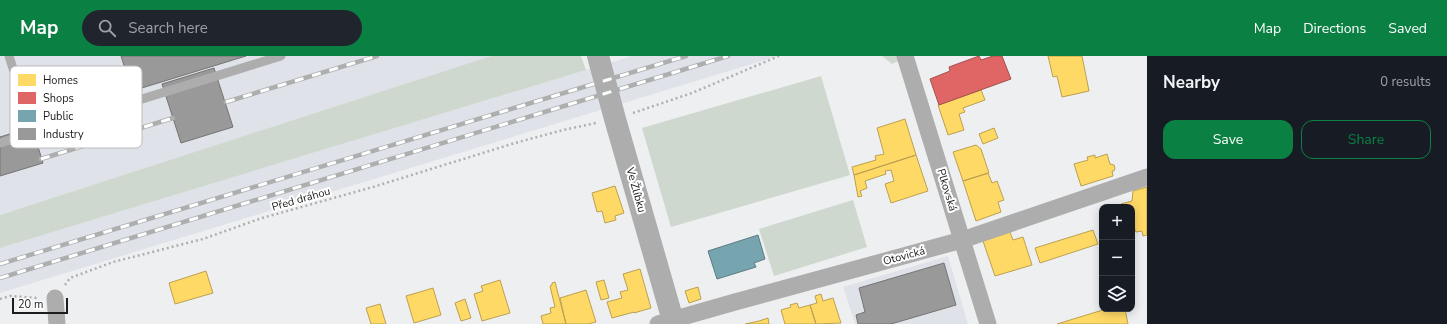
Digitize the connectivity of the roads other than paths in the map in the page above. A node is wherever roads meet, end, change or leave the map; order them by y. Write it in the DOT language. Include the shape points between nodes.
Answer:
graph roads {
  1 [pos="9,56"];
  2 [pos="281,56"];
  3 [pos="598,56"];
  4 [pos="905,56"];
  5 [pos="12,66"];
  6 [pos="142,99"];
  7 [pos="10,140"];
  8 [pos="0,143"];
  9 [pos="1147,177"];
  10 [pos="962,240"];
  11 [pos="55,298"];
  12 [pos="668,323"];
  13 [pos="57,324"];
  14 [pos="988,324"];
  1 -- 5 [label="lane"];
  2 -- 6 [label="lane"];
  3 -- 12 [label="street, Ve Žlíbku"];
  4 -- 10 [label="street, Plkovská"];
  7 -- 8 [label="lane"];
  9 -- 10 [label="street, Otovická"];
  10 -- 12 [label="street, Otovická" via="735,302"];
  10 -- 14 [label="street, Plkovská"];
  11 -- 13 [label="street"];
}
